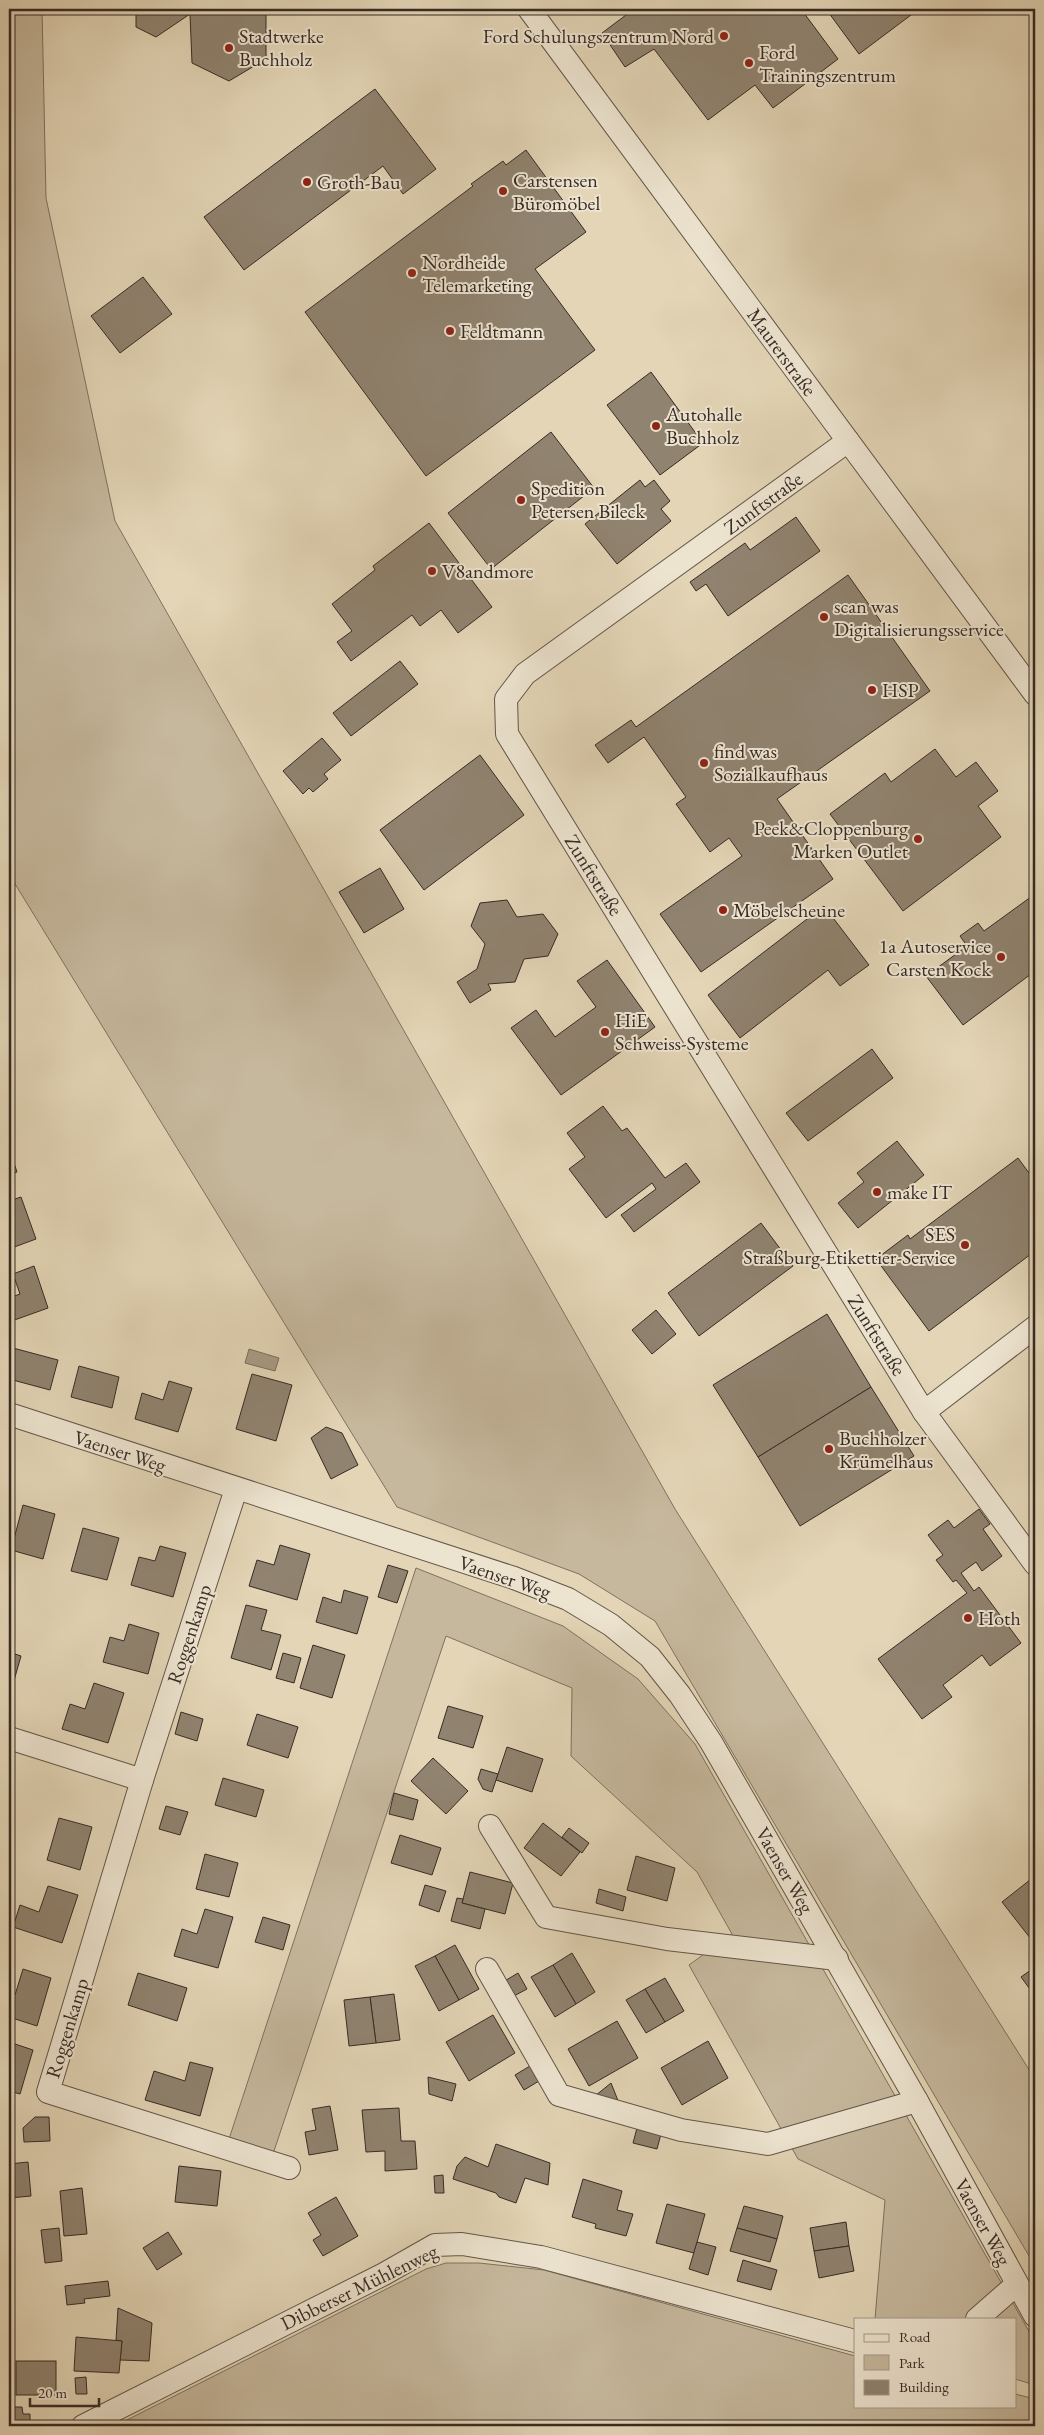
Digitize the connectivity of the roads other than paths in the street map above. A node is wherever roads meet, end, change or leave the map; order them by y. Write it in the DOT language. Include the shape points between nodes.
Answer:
graph roads {
  1 [pos="529,9"];
  2 [pos="848,441"];
  3 [pos="1035,694"];
  4 [pos="1035,1327"];
  5 [pos="924,1412"];
  6 [pos="9,1414"];
  7 [pos="236,1489"];
  8 [pos="1035,1564"];
  9 [pos="9,1738"];
  10 [pos="142,1780"];
  11 [pos="490,1826"];
  12 [pos="836,1959"];
  13 [pos="487,1970"];
  14 [pos="917,2101"];
  15 [pos="289,2168"];
  16 [pos="1017,2284"];
  17 [pos="1035,2316"];
  18 [pos="978,2318"];
  19 [pos="854,2341"];
  20 [pos="82,2426"];
  1 -- 2 [label="street, Maurerstraße"];
  2 -- 3 [label="street, Maurerstraße"];
  2 -- 5 [label="street, Zunftstraße" via="525,674 506,699 507,734"];
  4 -- 5 [label="street"];
  5 -- 8 [label="street, Zunftstraße"];
  6 -- 7 [label="street, Vaenser Weg"];
  7 -- 10 [label="street, Roggenkamp"];
  7 -- 12 [label="street, Vaenser Weg" via="514,1578 568,1599 611,1625 650,1657 680,1695 711,1742"];
  9 -- 10 [label="street"];
  10 -- 15 [label="street, Roggenkamp" via="48,2092"];
  11 -- 12 [label="street" via="546,1917 667,1939"];
  12 -- 14 [label="street, Vaenser Weg"];
  13 -- 14 [label="street" via="558,2095 682,2130 768,2144"];
  14 -- 16 [label="street, Vaenser Weg"];
  16 -- 17 [label="street, Vaenser Weg"];
  16 -- 18 [label="street"];
  19 -- 20 [label="street, Dibberser Mühlenweg" via="541,2257 462,2244 435,2245 384,2274"];
}
